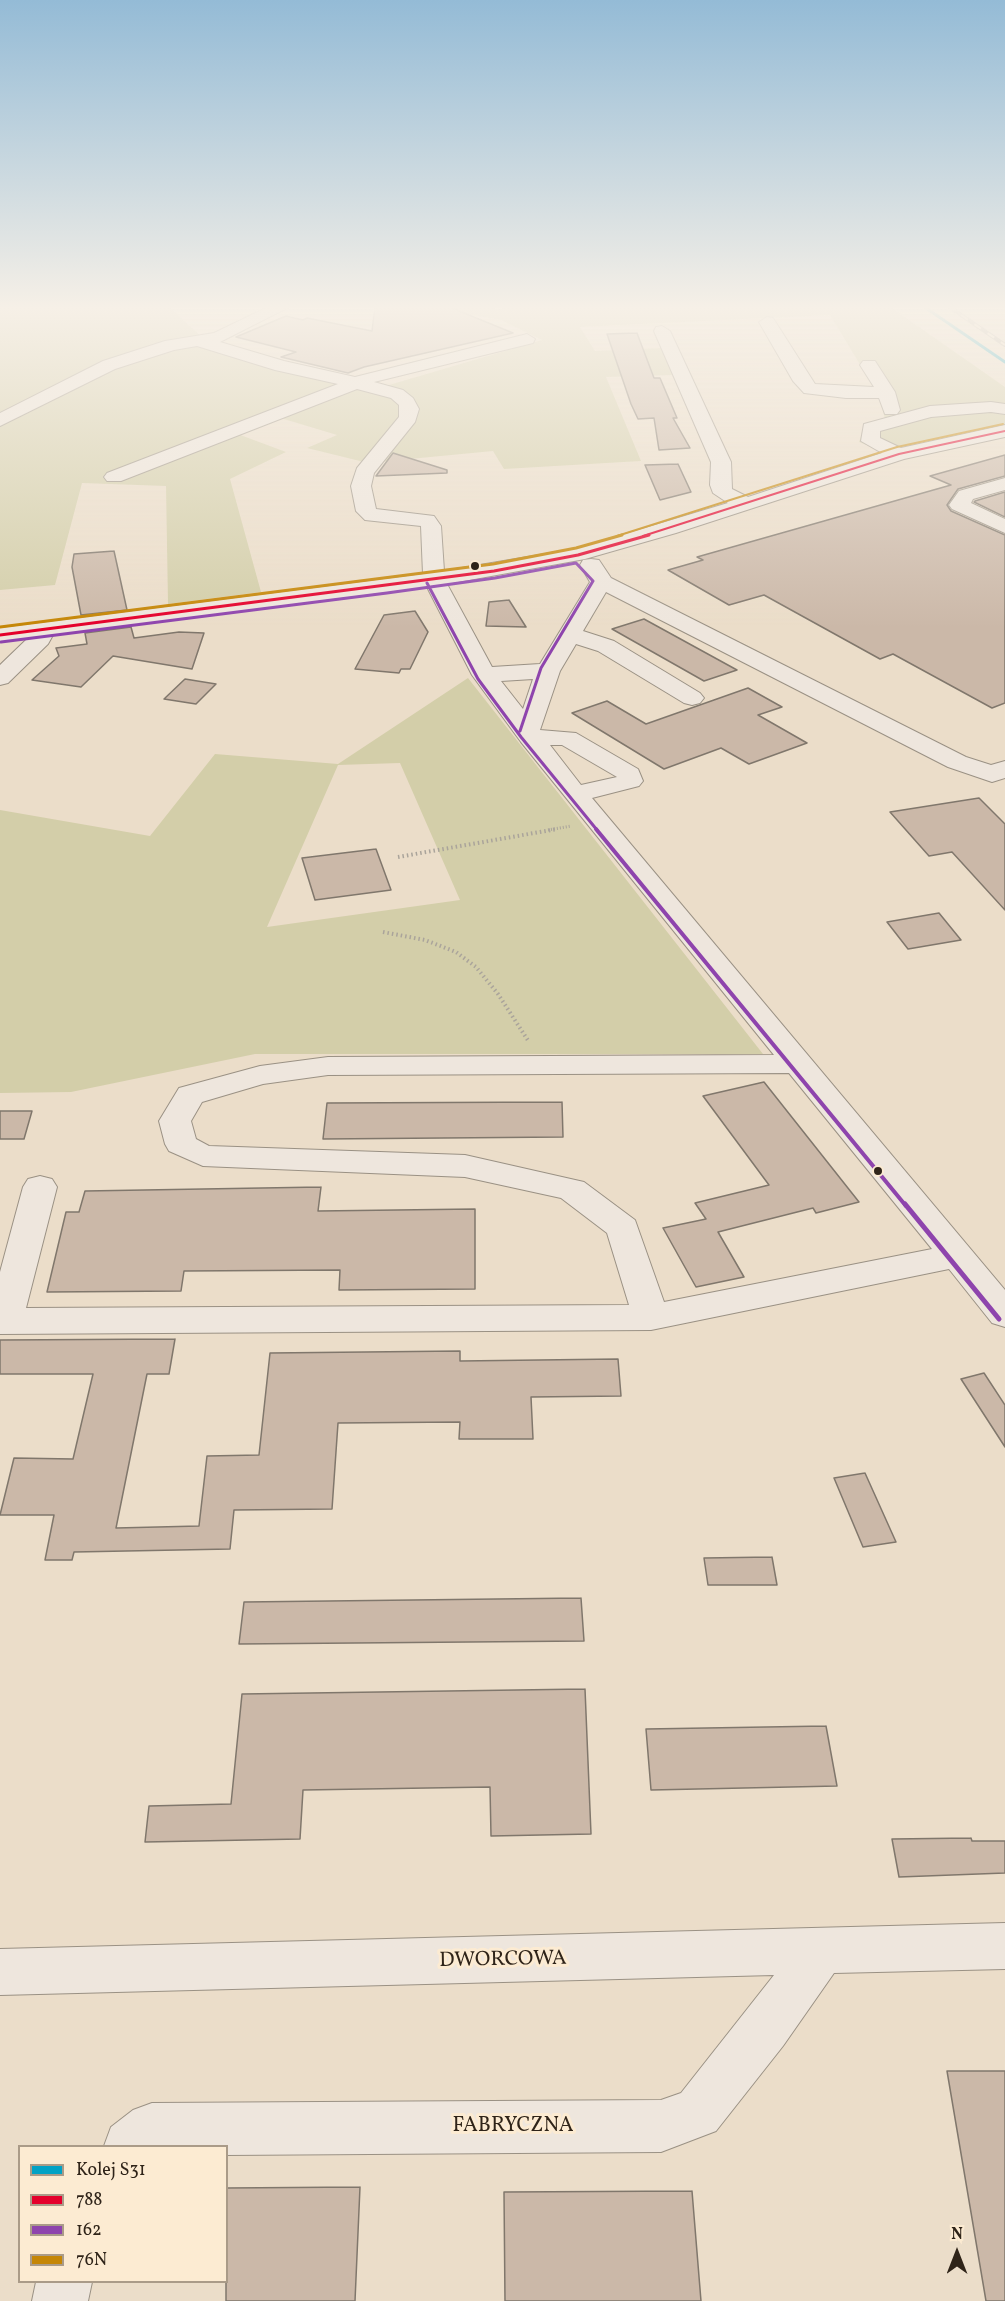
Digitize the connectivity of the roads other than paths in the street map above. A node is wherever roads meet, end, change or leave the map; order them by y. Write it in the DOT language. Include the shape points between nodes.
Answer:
graph roads {
  1 [pos="278,413"];
  2 [pos="408,413"];
  3 [pos="699,413"];
  4 [pos="891,413"];
  5 [pos="924,413"];
  6 [pos="893,420"];
  7 [pos="1005,431"];
  8 [pos="899,454"];
  9 [pos="114,477"];
  10 [pos="1005,484"];
  11 [pos="747,504"];
  12 [pos="1005,527"];
  13 [pos="578,555"];
  14 [pos="434,580"];
  15 [pos="601,582"];
  16 [pos="44,629"];
  17 [pos="568,634"];
  18 [pos="0,635"];
  19 [pos="548,671"];
  20 [pos="484,675"];
  21 [pos="0,678"];
  22 [pos="692,698"];
  23 [pos="529,735"];
  24 [pos="1001,776"];
  25 [pos="575,794"];
  26 [pos="798,1064"];
  27 [pos="40,1187"];
  28 [pos="956,1256"];
  29 [pos="1005,1314"];
  30 [pos="651,1317"];
  31 [pos="3,1321"];
  32 [pos="1005,1946"];
  33 [pos="820,1952"];
  34 [pos="0,1972"];
  35 [pos="131,2145"];
  36 [pos="64,2283"];
  37 [pos="60,2301"];
  1 -- 9 [label="street"];
  2 -- 14 [label="street" via="364,472 361,486 366,511 372,516 427,520 431,526"];
  3 -- 11 [label="street" via="721,462 723,493"];
  4 -- 6 [label="street"];
  5 -- 6 [label="street"];
  6 -- 8 [label="street" via="871,428 870,441"];
  7 -- 8 [label="street"];
  8 -- 11 [label="street"];
  10 -- 12 [label="street" via="966,495 958,505"];
  11 -- 13 [label="street"];
  13 -- 14 [label="street"];
  13 -- 15 [label="street" via="598,572"];
  14 -- 16 [label="street"];
  14 -- 20 [label="street"];
  15 -- 17 [label="street"];
  15 -- 24 [label="street" via="957,762"];
  16 -- 18 [label="street"];
  16 -- 21 [label="street" via="40,639"];
  17 -- 19 [label="street"];
  17 -- 22 [label="street" via="606,646"];
  19 -- 20 [label="street"];
  19 -- 23 [label="street"];
  20 -- 23 [label="street"];
  23 -- 25 [label="street"];
  23 -- 25 [label="street" via="567,738 629,774 630,781 621,785"];
  25 -- 26 [label="street"];
  26 -- 28 [label="street"];
  26 -- 30 [label="street" via="328,1066 260,1075 190,1095 175,1121 181,1144 203,1156 465,1166 572,1190 623,1228"];
  27 -- 31 [label="street"];
  28 -- 29 [label="street"];
  28 -- 30 [label="street"];
  30 -- 31 [label="street"];
  32 -- 33 [label="street, DWORCOWA"];
  33 -- 34 [label="street, DWORCOWA"];
  33 -- 35 [label="street, FABRYCZNA" via="698,2113 661,2126 152,2129"];
  36 -- 37 [label="street"];
}
